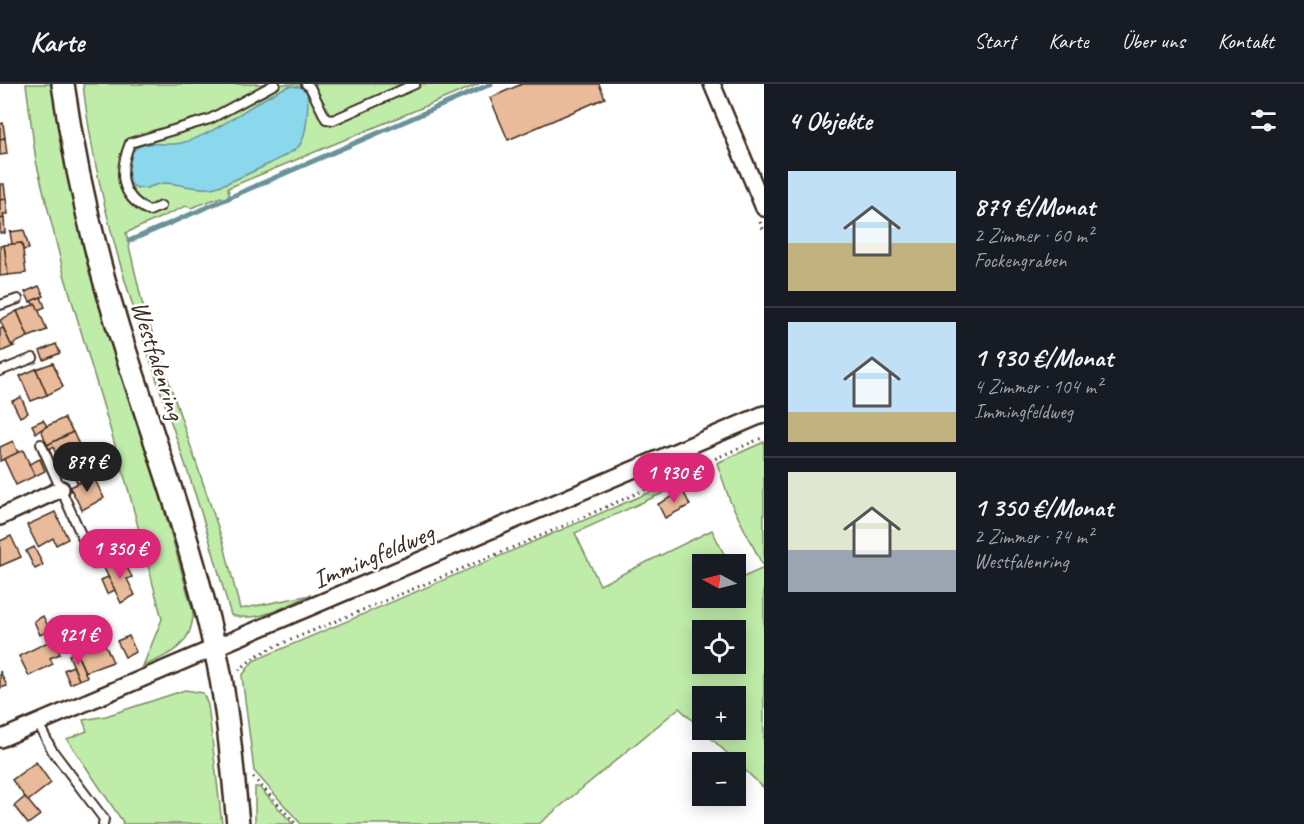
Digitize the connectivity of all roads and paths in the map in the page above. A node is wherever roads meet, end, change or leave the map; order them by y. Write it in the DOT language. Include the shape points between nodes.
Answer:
graph roads {
  1 [pos="63,84"];
  2 [pos="275,84"];
  3 [pos="306,84"];
  4 [pos="415,84"];
  5 [pos="712,84"];
  6 [pos="162,206"];
  7 [pos="764,208"];
  8 [pos="18,299"];
  9 [pos="0,305"];
  10 [pos="33,358"];
  11 [pos="0,371"];
  12 [pos="764,414"];
  13 [pos="764,437"];
  14 [pos="41,444"];
  15 [pos="60,489"];
  16 [pos="0,517"];
  17 [pos="94,564"];
  18 [pos="215,650"];
  19 [pos="222,687"];
  20 [pos="38,723"];
  21 [pos="0,740"];
  22 [pos="250,774"];
  23 [pos="103,824"];
  24 [pos="237,824"];
  25 [pos="296,824"];
  1 -- 18 [label="street, Westfalenring" via="84,201 105,282 170,486"];
  2 -- 6 [label="lane" via="210,119 130,143 121,168 123,182 138,205 148,211"];
  3 -- 4 [label="lane" via="326,119 333,120"];
  5 -- 7 [label="street"];
  8 -- 9 [label="lane"];
  10 -- 11 [label="lane"];
  12 -- 18 [label="street, Immingfeldweg"];
  13 -- 19 [label="path" via="546,534 276,646 239,669 238,683"];
  14 -- 15 [label="lane"];
  15 -- 16 [label="street"];
  15 -- 17 [label="lane"];
  18 -- 19 [label="street, Westfalenring"];
  18 -- 20 [label="street, Immingfeldweg"];
  19 -- 24 [label="street, Westfalenring"];
  20 -- 21 [label="street, Immingfeldweg"];
  20 -- 23 [label="lane" via="52,750 104,819"];
  22 -- 25 [label="path"];
}
